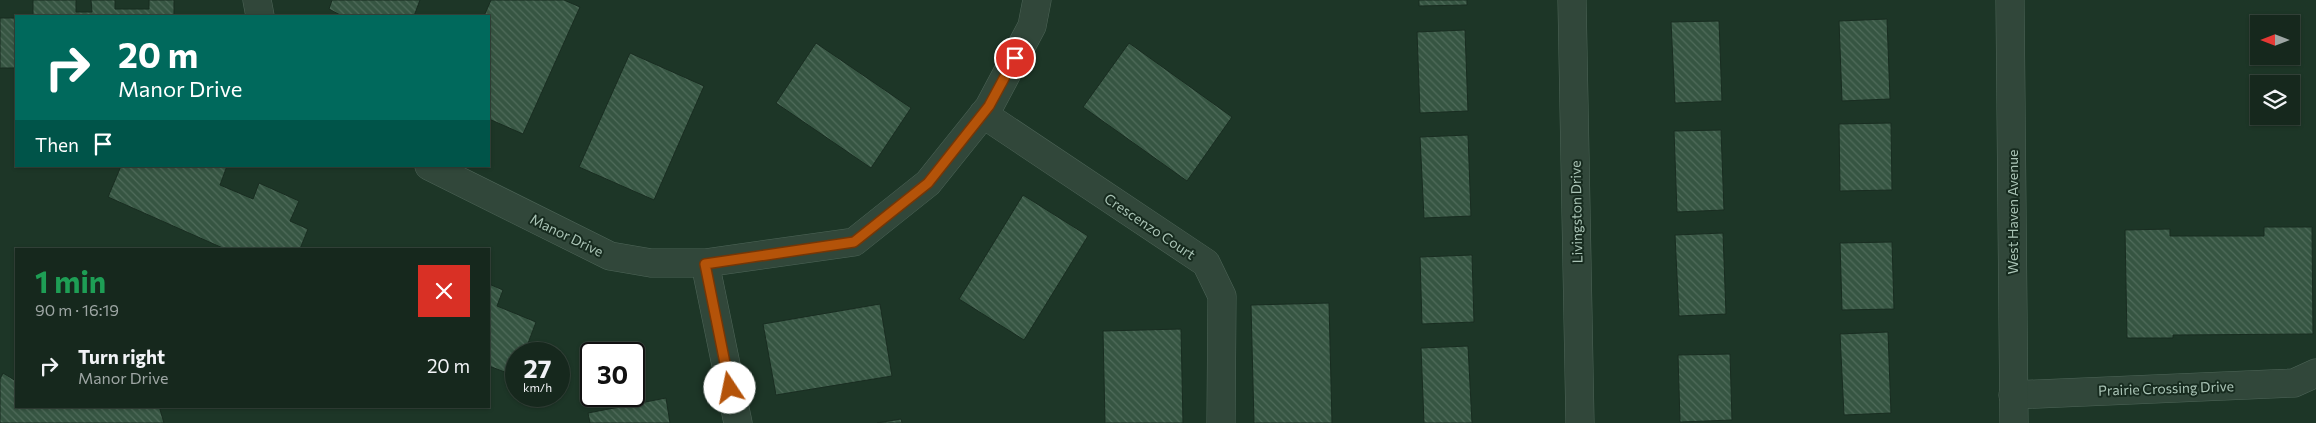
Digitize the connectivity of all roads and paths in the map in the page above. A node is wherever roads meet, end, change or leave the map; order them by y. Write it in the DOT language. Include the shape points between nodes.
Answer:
graph roads {
  1 [pos="257,0"];
  2 [pos="1037,0"];
  3 [pos="1572,0"];
  4 [pos="2010,0"];
  5 [pos="260,15"];
  6 [pos="983,114"];
  7 [pos="431,167"];
  8 [pos="705,264"];
  9 [pos="2316,373"];
  10 [pos="2013,395"];
  11 [pos="738,423"];
  12 [pos="1221,423"];
  13 [pos="1580,423"];
  14 [pos="2014,423"];
  1 -- 5 [label="street"];
  2 -- 6 [label="street, Manor Drive" via="1032,26"];
  3 -- 13 [label="street, Livingston Drive"];
  4 -- 10 [label="street, West Haven Avenue"];
  6 -- 8 [label="street, Manor Drive" via="928,183 854,242"];
  6 -- 12 [label="street, Crescenzo Court" via="1206,264 1222,296"];
  7 -- 8 [label="street, Manor Drive" via="610,256 651,264"];
  8 -- 11 [label="street"];
  9 -- 10 [label="street, Prairie Crossing Drive" via="2294,383"];
  10 -- 14 [label="street, West Haven Avenue"];
}
